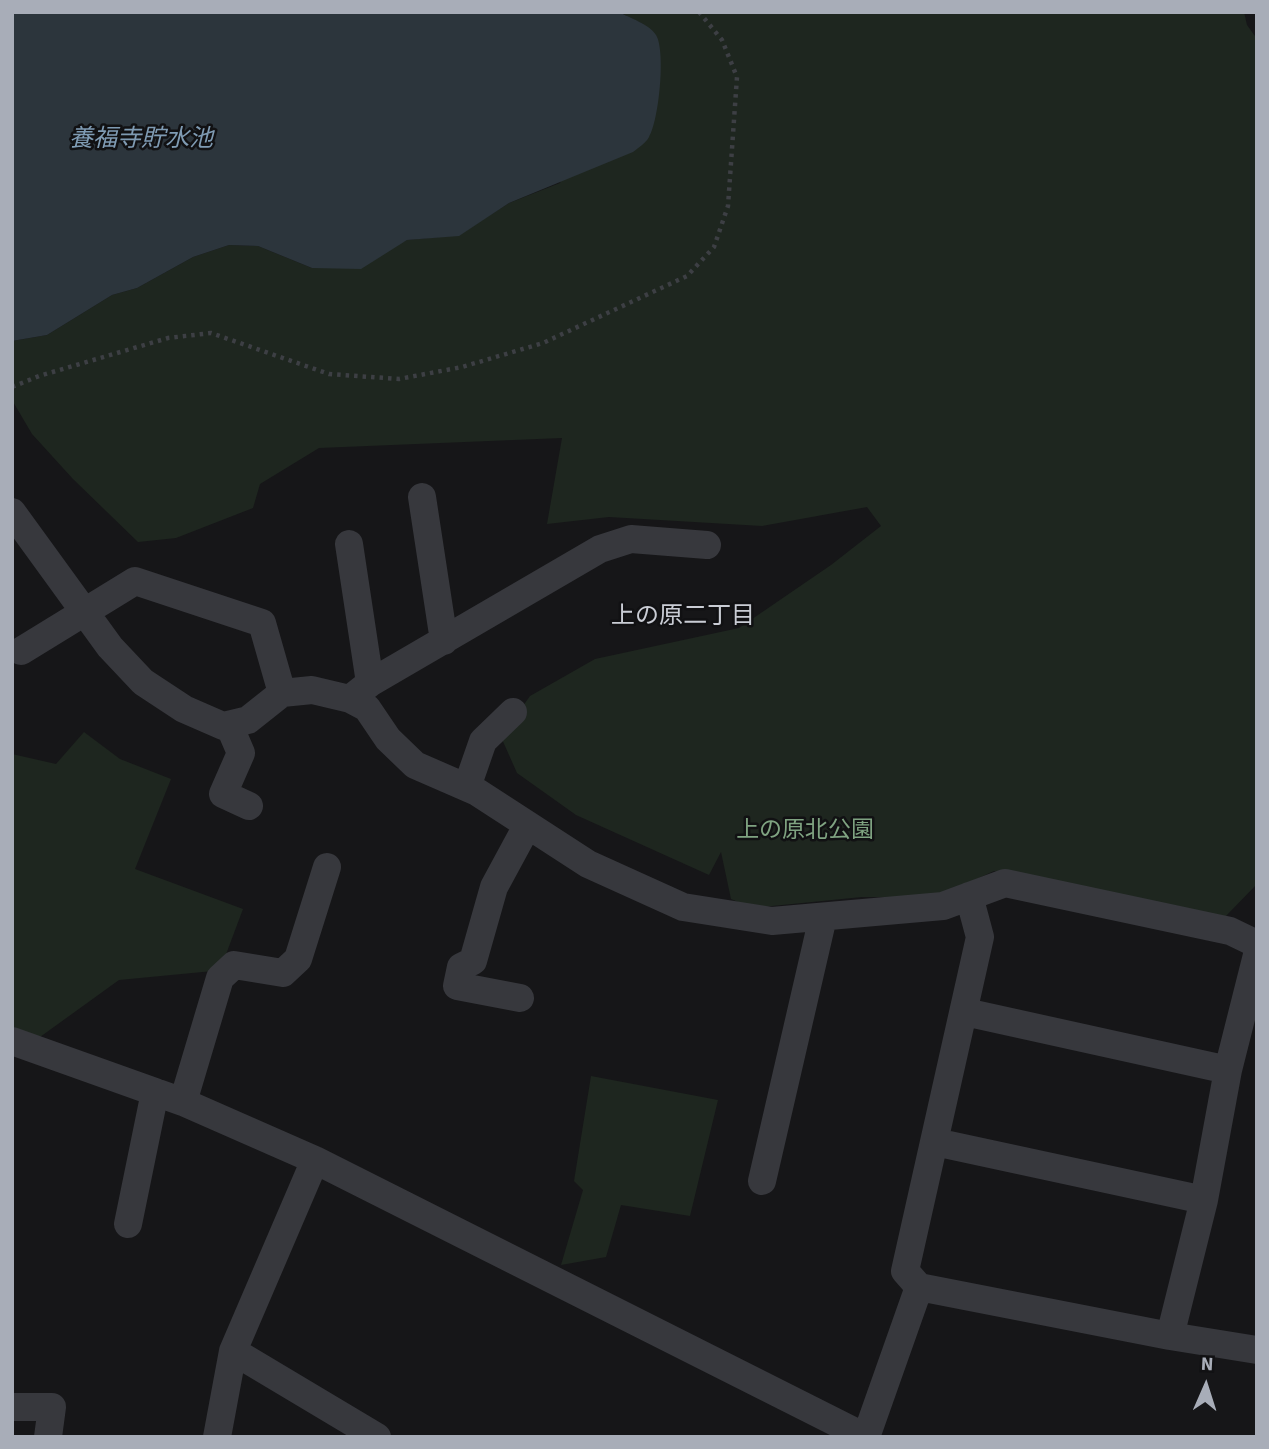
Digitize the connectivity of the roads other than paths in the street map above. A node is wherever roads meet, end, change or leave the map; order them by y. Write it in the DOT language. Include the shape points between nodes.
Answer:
graph roads {
  1 [pos="422,497"];
  2 [pos="12,512"];
  3 [pos="349,544"];
  4 [pos="707,545"];
  5 [pos="87,612"];
  6 [pos="444,641"];
  7 [pos="22,650"];
  8 [pos="360,691"];
  9 [pos="282,692"];
  10 [pos="513,712"];
  11 [pos="229,725"];
  12 [pos="467,788"];
  13 [pos="249,806"];
  14 [pos="527,826"];
  15 [pos="327,867"];
  16 [pos="969,896"];
  17 [pos="823,916"];
  18 [pos="1257,944"];
  19 [pos="1257,955"];
  20 [pos="520,998"];
  21 [pos="965,1012"];
  22 [pos="12,1041"];
  23 [pos="1228,1070"];
  24 [pos="155,1092"];
  25 [pos="183,1102"];
  26 [pos="935,1142"];
  27 [pos="315,1160"];
  28 [pos="762,1181"];
  29 [pos="1204,1200"];
  30 [pos="128,1224"];
  31 [pos="919,1287"];
  32 [pos="1170,1336"];
  33 [pos="1257,1350"];
  34 [pos="233,1352"];
  35 [pos="12,1408"];
  36 [pos="48,1437"];
  37 [pos="217,1437"];
  38 [pos="377,1437"];
  39 [pos="866,1437"];
  1 -- 6 [label="street"];
  2 -- 5 [label="street"];
  3 -- 8 [label="street"];
  4 -- 6 [label="street" via="631,539 600,549"];
  5 -- 7 [label="street"];
  5 -- 9 [label="street" via="135,581 262,623"];
  5 -- 11 [label="street" via="110,647 143,682 184,709"];
  6 -- 8 [label="street"];
  8 -- 9 [label="street"];
  8 -- 12 [label="street" via="388,739 415,765"];
  9 -- 11 [label="street" via="248,720"];
  10 -- 12 [label="street" via="484,741"];
  11 -- 13 [label="street" via="241,753 223,794"];
  12 -- 14 [label="street"];
  14 -- 17 [label="street" via="588,864 683,907 772,921"];
  14 -- 20 [label="street" via="494,887 473,961 461,967 457,986"];
  15 -- 25 [label="street" via="298,959 283,973 234,965 220,978"];
  16 -- 17 [label="street" via="943,906"];
  16 -- 18 [label="street" via="1005,883 1230,931"];
  16 -- 21 [label="street" via="980,937"];
  17 -- 28 [label="street"];
  19 -- 23 [label="street"];
  21 -- 23 [label="street"];
  21 -- 26 [label="street"];
  22 -- 24 [label="street"];
  23 -- 29 [label="street"];
  24 -- 25 [label="street"];
  24 -- 30 [label="street"];
  25 -- 27 [label="street"];
  26 -- 29 [label="street"];
  26 -- 31 [label="street" via="905,1270"];
  27 -- 34 [label="street"];
  27 -- 39 [label="street"];
  29 -- 32 [label="street"];
  31 -- 32 [label="street"];
  31 -- 39 [label="street"];
  32 -- 33 [label="street"];
  34 -- 37 [label="street"];
  34 -- 38 [label="street"];
  35 -- 36 [label="street" via="52,1407"];
}
